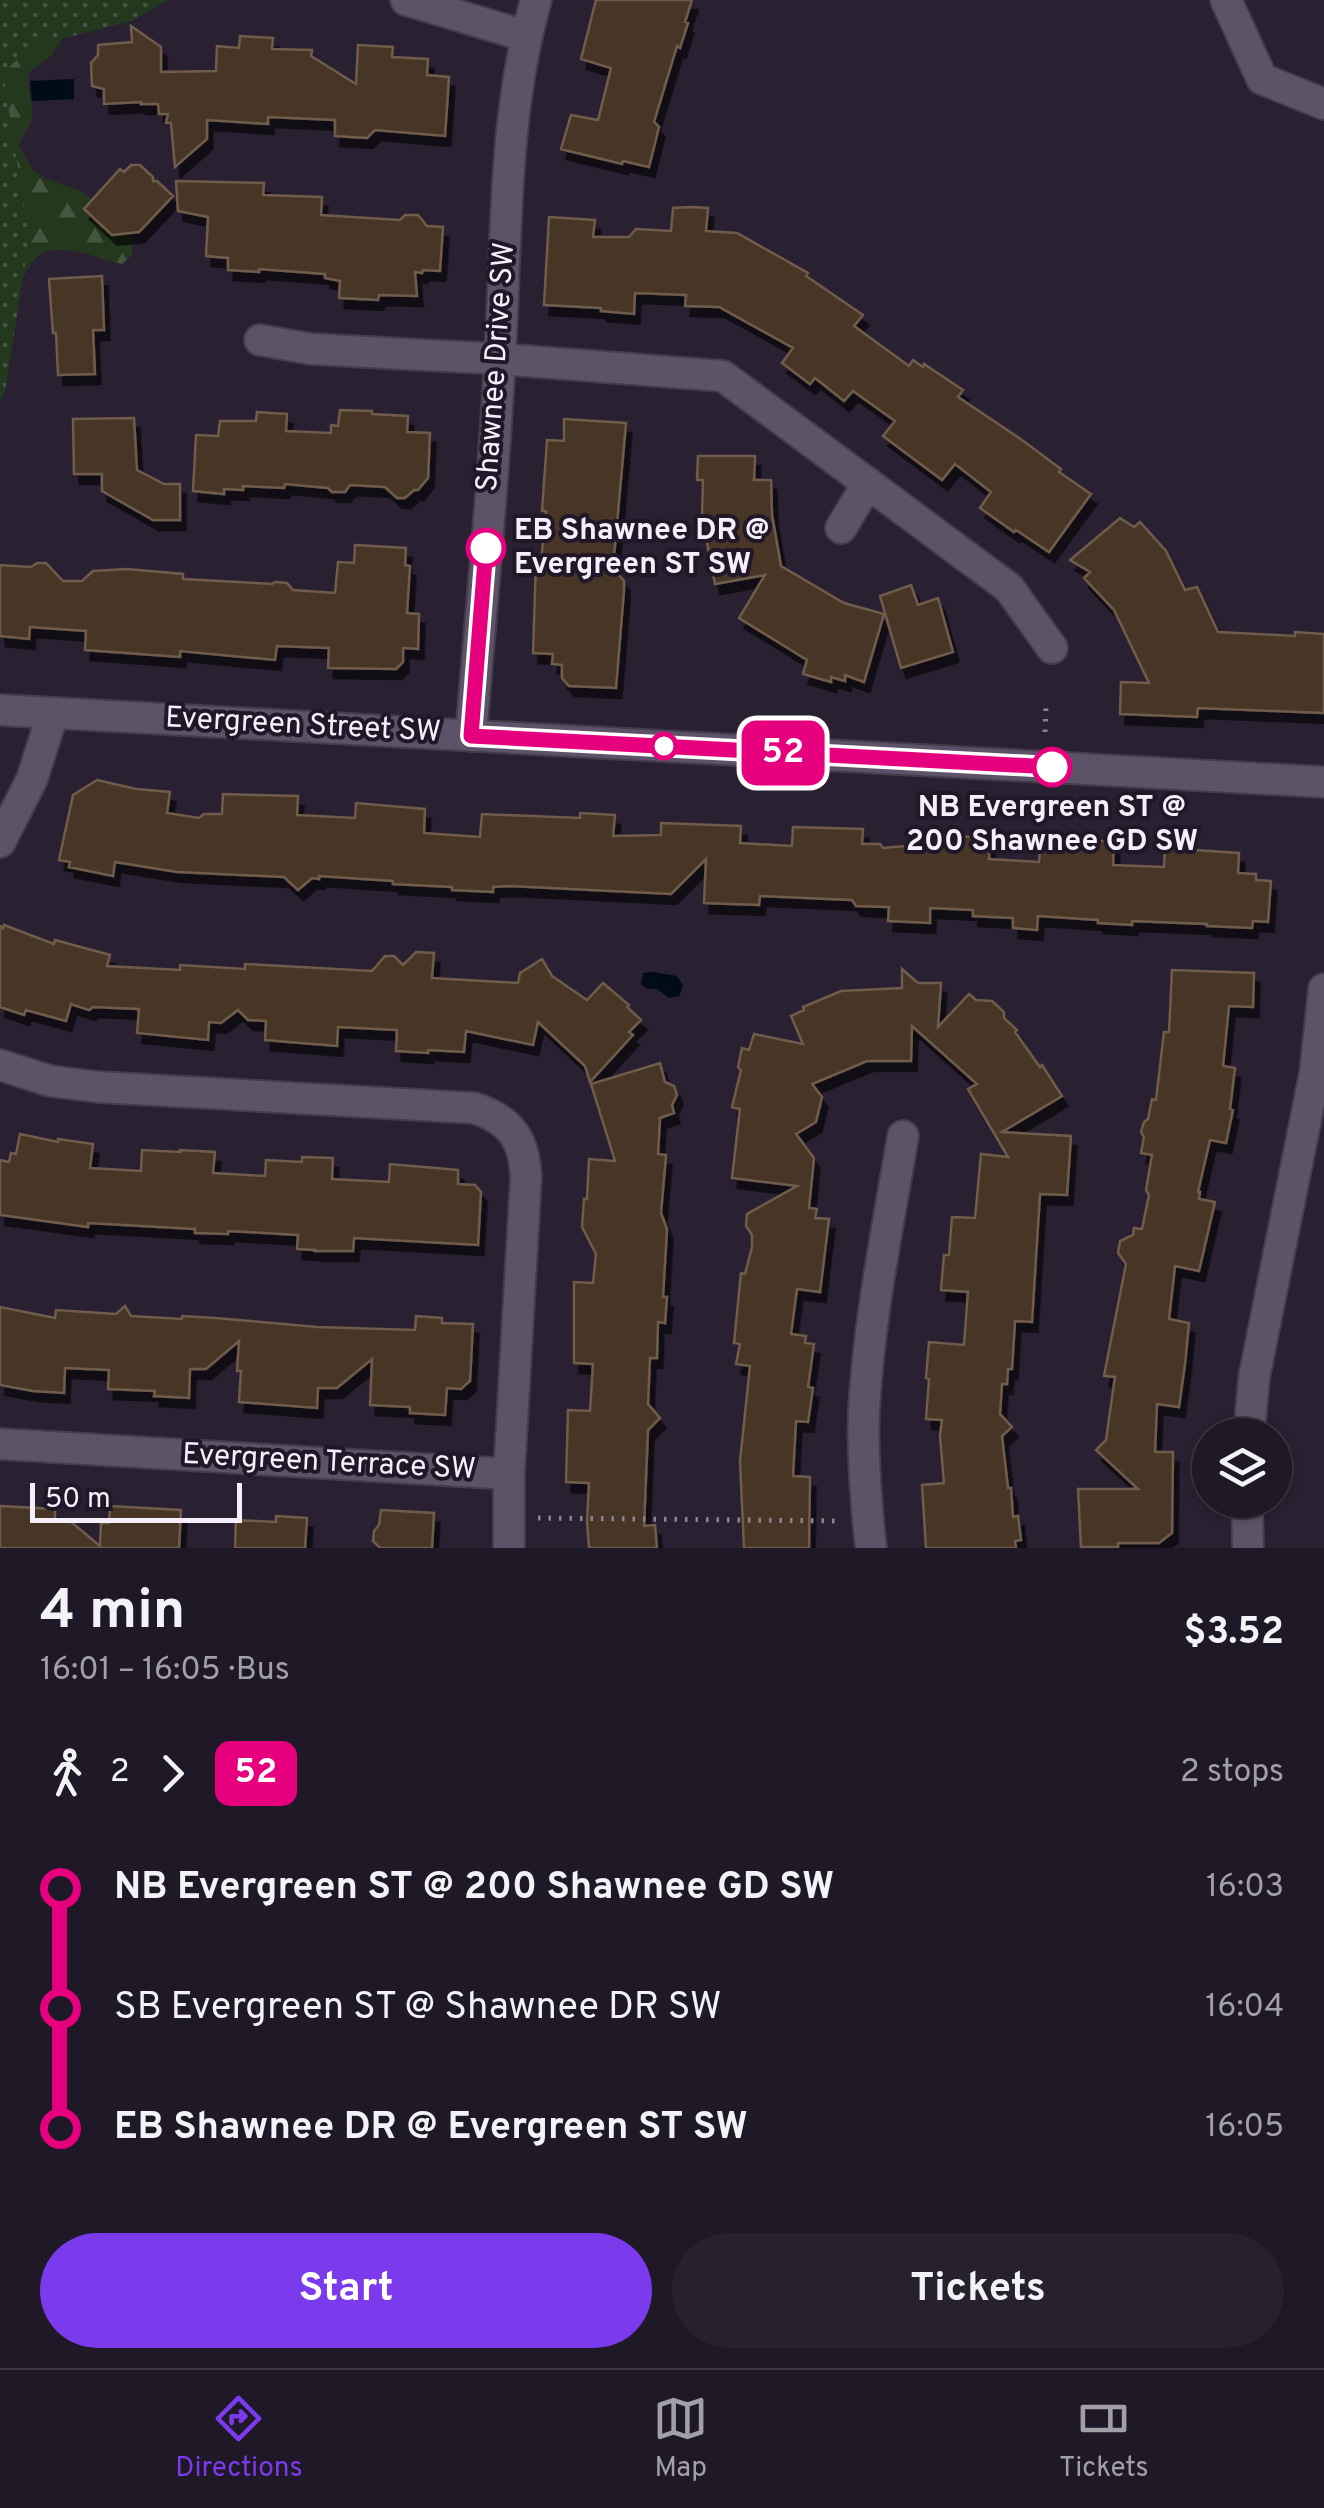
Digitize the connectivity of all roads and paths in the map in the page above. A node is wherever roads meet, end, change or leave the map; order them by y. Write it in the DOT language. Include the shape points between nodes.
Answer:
graph roads {
  1 [pos="406,0"];
  2 [pos="536,0"];
  3 [pos="1226,0"];
  4 [pos="526,36"];
  5 [pos="1324,104"];
  6 [pos="260,340"];
  7 [pos="500,359"];
  8 [pos="868,483"];
  9 [pos="841,528"];
  10 [pos="1052,648"];
  11 [pos="1046,706"];
  12 [pos="0,710"];
  13 [pos="53,712"];
  14 [pos="1045,732"];
  15 [pos="471,736"];
  16 [pos="1324,782"];
  17 [pos="0,842"];
  18 [pos="1324,989"];
  19 [pos="0,1065"];
  20 [pos="903,1136"];
  21 [pos="1313,1149"];
  22 [pos="1250,1418"];
  23 [pos="0,1444"];
  24 [pos="509,1474"];
  25 [pos="510,1517"];
  26 [pos="1247,1518"];
  27 [pos="869,1534"];
  28 [pos="510,1548"];
  29 [pos="1248,1548"];
  1 -- 4 [label="street"];
  2 -- 4 [label="street, Shawnee Drive SW"];
  3 -- 5 [label="street" via="1262,79"];
  4 -- 7 [label="street, Shawnee Drive SW" via="510,129"];
  6 -- 7 [label="street"];
  7 -- 8 [label="street" via="723,376"];
  7 -- 15 [label="street, Shawnee Drive SW"];
  8 -- 9 [label="street"];
  8 -- 10 [label="street" via="1009,588"];
  11 -- 14 [label="path"];
  12 -- 13 [label="street, Evergreen Street SW"];
  13 -- 15 [label="street, Evergreen Street SW"];
  13 -- 17 [label="street" via="32,779"];
  15 -- 16 [label="street, Evergreen Street SW"];
  18 -- 21 [label="street"];
  19 -- 24 [label="street, Evergreen Terrace SW" via="98,1087 474,1108 508,1125 526,1162"];
  20 -- 27 [label="street" via="864,1410"];
  21 -- 22 [label="street" via="1254,1378"];
  23 -- 24 [label="street, Evergreen Terrace SW"];
  24 -- 25 [label="street"];
  25 -- 27 [label="path"];
  25 -- 28 [label="street"];
  26 -- 29 [label="street"];
}
